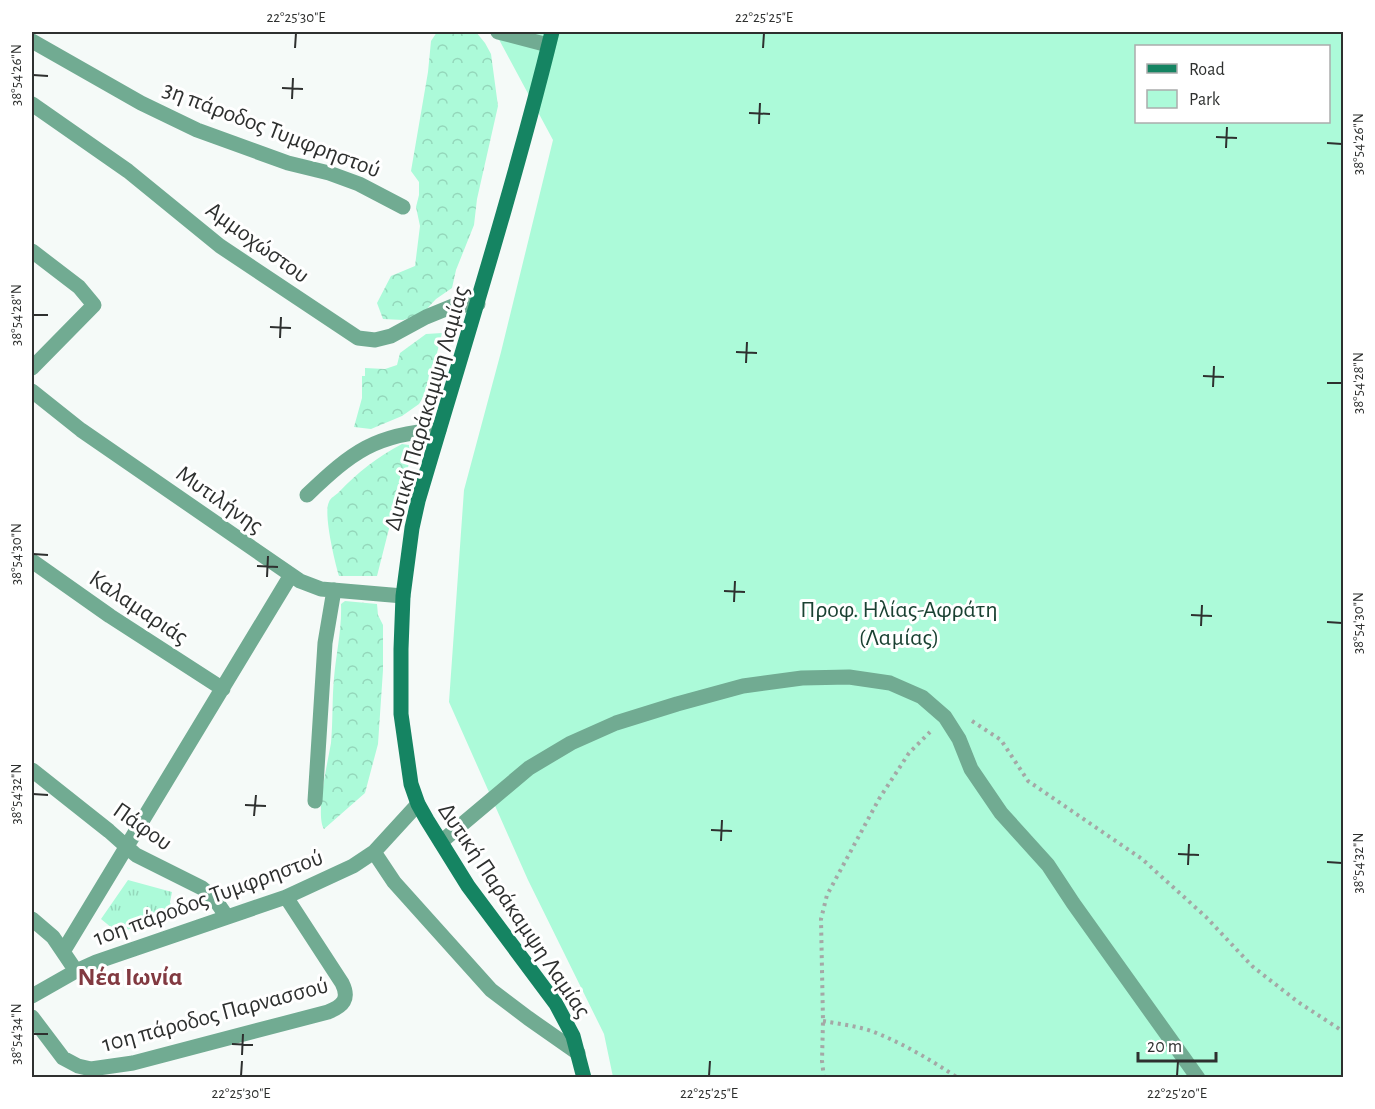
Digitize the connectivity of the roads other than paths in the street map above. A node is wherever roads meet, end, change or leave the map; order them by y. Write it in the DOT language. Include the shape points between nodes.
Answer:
graph roads {
  1 [pos="498,32"];
  2 [pos="550,38"];
  3 [pos="32,41"];
  4 [pos="32,104"];
  5 [pos="403,207"];
  6 [pos="32,251"];
  7 [pos="478,304"];
  8 [pos="32,368"];
  9 [pos="32,391"];
  10 [pos="439,430"];
  11 [pos="307,495"];
  12 [pos="32,561"];
  13 [pos="291,576"];
  14 [pos="334,590"];
  15 [pos="403,596"];
  16 [pos="223,689"];
  17 [pos="32,770"];
  18 [pos="315,801"];
  19 [pos="418,804"];
  20 [pos="441,842"];
  21 [pos="125,846"];
  22 [pos="374,852"];
  23 [pos="286,897"];
  24 [pos="227,917"];
  25 [pos="32,919"];
  26 [pos="64,950"];
  27 [pos="76,971"];
  28 [pos="32,996"];
  29 [pos="32,1017"];
  30 [pos="578,1053"];
  31 [pos="584,1077"];
  32 [pos="1198,1077"];
  1 -- 2 [label="street"];
  2 -- 7 [label="main road, Δυτική Παράκαμψη Λαμίας"];
  3 -- 5 [label="street, 3η πάροδος Τυμφρηστού" via="197,130 288,163 359,183"];
  4 -- 7 [label="street, Αμμοχώστου" via="128,171 220,246 358,338 375,340 391,336 453,306"];
  6 -- 8 [label="street" via="79,287 94,305"];
  7 -- 10 [label="main road, Δυτική Παράκαμψη Λαμίας"];
  9 -- 13 [label="street, Μυτιλήνης" via="81,430"];
  10 -- 11 [label="street" via="386,438 356,452"];
  10 -- 15 [label="main road, Δυτική Παράκαμψη Λαμίας" via="418,501"];
  12 -- 16 [label="street, Καλαμαριάς"];
  13 -- 14 [label="street, Μυτιλήνης" via="310,586"];
  13 -- 16 [label="street"];
  14 -- 15 [label="street, Μυτιλήνης"];
  14 -- 18 [label="street" via="325,643"];
  15 -- 19 [label="main road, Δυτική Παράκαμψη Λαμίας" via="401,714 411,784"];
  16 -- 21 [label="street"];
  17 -- 21 [label="street, Πάφου"];
  19 -- 20 [label="main road, Δυτική Παράκαμψη Λαμίας"];
  19 -- 22 [label="street, 10η πάροδος Τυμφρηστού"];
  20 -- 30 [label="main road, Δυτική Παράκαμψη Λαμίας" via="468,886 556,1004"];
  20 -- 32 [label="street" via="529,768 616,723 743,686 849,677 890,683 922,697 945,717 971,769 1001,813 1048,865"];
  21 -- 24 [label="street, Πάφου" via="202,888"];
  21 -- 26 [label="street"];
  22 -- 23 [label="street, 10η πάροδος Τυμφρηστού"];
  22 -- 30 [label="street" via="394,882 491,990"];
  23 -- 24 [label="street, 10η πάροδος Τυμφρηστού"];
  23 -- 29 [label="street, 10η πάροδος Παρνασσού" via="342,983 346,992 342,1006 133,1063 91,1069 63,1058"];
  24 -- 27 [label="street, 10η πάροδος Τυμφρηστού" via="119,952"];
  25 -- 26 [label="street"];
  26 -- 27 [label="street"];
  27 -- 28 [label="street, 10η πάροδος Τυμφρηστού"];
  30 -- 31 [label="main road, Δυτική Παράκαμψη Λαμίας"];
}
